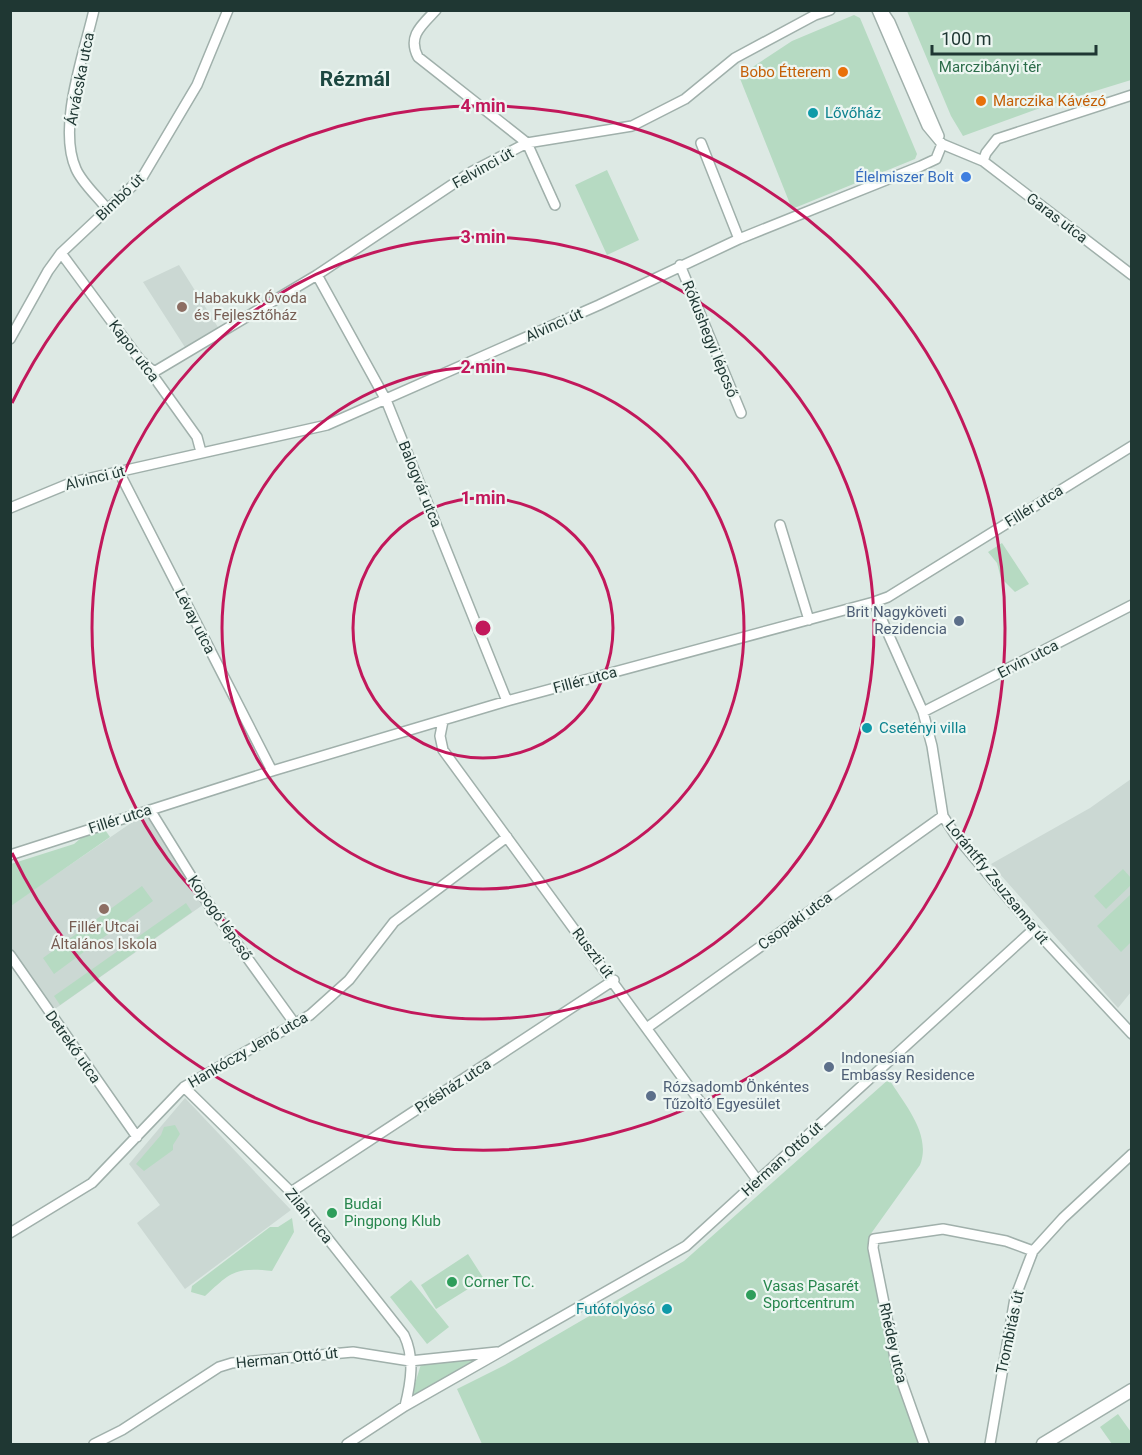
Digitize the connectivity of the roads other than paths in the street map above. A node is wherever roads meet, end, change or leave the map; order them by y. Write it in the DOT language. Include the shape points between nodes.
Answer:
graph roads {
  1 [pos="94,10"];
  2 [pos="228,10"];
  3 [pos="436,10"];
  4 [pos="830,10"];
  5 [pos="877,10"];
  6 [pos="882,10"];
  7 [pos="1131,95"];
  8 [pos="527,143"];
  9 [pos="701,143"];
  10 [pos="942,144"];
  11 [pos="983,161"];
  12 [pos="555,205"];
  13 [pos="107,209"];
  14 [pos="739,239"];
  15 [pos="62,253"];
  16 [pos="680,265"];
  17 [pos="316,275"];
  18 [pos="1131,275"];
  19 [pos="10,339"];
  20 [pos="154,372"];
  21 [pos="386,400"];
  22 [pos="741,413"];
  23 [pos="1131,446"];
  24 [pos="201,452"];
  25 [pos="119,472"];
  26 [pos="10,508"];
  27 [pos="780,525"];
  28 [pos="874,602"];
  29 [pos="1131,605"];
  30 [pos="809,620"];
  31 [pos="507,701"];
  32 [pos="923,712"];
  33 [pos="442,721"];
  34 [pos="272,771"];
  35 [pos="150,810"];
  36 [pos="943,816"];
  37 [pos="507,837"];
  38 [pos="10,855"];
  39 [pos="1034,929"];
  40 [pos="10,955"];
  41 [pos="614,980"];
  42 [pos="295,1024"];
  43 [pos="648,1027"];
  44 [pos="1131,1034"];
  45 [pos="184,1087"];
  46 [pos="137,1137"];
  47 [pos="1131,1154"];
  48 [pos="758,1180"];
  49 [pos="291,1192"];
  50 [pos="10,1233"];
  51 [pos="1033,1251"];
  52 [pos="502,1352"];
  53 [pos="410,1361"];
  54 [pos="1131,1390"];
  55 [pos="405,1406"];
  56 [pos="94,1444"];
  57 [pos="347,1444"];
  58 [pos="924,1444"];
  59 [pos="990,1444"];
  60 [pos="1043,1444"];
  1 -- 13 [label="street, Árvácska utca" via="70,117 70,146 76,170"];
  2 -- 13 [label="street, Bimbó út" via="196,85 170,133 143,176"];
  3 -- 8 [label="street" via="413,38 418,57"];
  4 -- 8 [label="street, Felvinci út" via="735,58 685,99 632,126"];
  5 -- 10 [label="street" via="927,126"];
  6 -- 10 [label="street"];
  7 -- 11 [label="street" via="997,139"];
  8 -- 12 [label="street"];
  8 -- 17 [label="street, Felvinci út" via="471,172"];
  9 -- 14 [label="street"];
  10 -- 11 [label="street"];
  10 -- 14 [label="street, Alvinci út" via="936,159"];
  11 -- 18 [label="street, Garas utca"];
  13 -- 15 [label="street, Bimbó út"];
  14 -- 16 [label="street, Alvinci út"];
  15 -- 19 [label="street, Bimbó út"];
  15 -- 20 [label="street, Kapor utca" via="140,360"];
  16 -- 21 [label="street, Alvinci út"];
  16 -- 22 [label="street, Rókushegyi lépcső"];
  17 -- 20 [label="street, Felvinci út"];
  17 -- 21 [label="street, Balogvár utca"];
  20 -- 24 [label="street, Kapor utca" via="197,437"];
  21 -- 24 [label="street, Alvinci út" via="327,425"];
  21 -- 31 [label="street, Balogvár utca"];
  23 -- 28 [label="street, Fillér utca"];
  24 -- 25 [label="street, Alvinci út"];
  25 -- 26 [label="street, Alvinci út" via="73,482"];
  25 -- 34 [label="street, Lévay utca"];
  27 -- 30 [label="street"];
  28 -- 30 [label="street, Fillér utca"];
  28 -- 32 [label="street, Lorántffy Zsuzsanna út"];
  29 -- 32 [label="street, Ervin utca"];
  30 -- 31 [label="street, Fillér utca"];
  31 -- 33 [label="street, Fillér utca"];
  32 -- 36 [label="street, Lorántffy Zsuzsanna út"];
  33 -- 34 [label="street, Fillér utca"];
  33 -- 37 [label="street, Ruszti út" via="443,750"];
  34 -- 35 [label="street, Fillér utca"];
  35 -- 38 [label="street, Fillér utca"];
  35 -- 42 [label="street, Kopogó lépcső" via="207,902"];
  36 -- 39 [label="street, Lorántffy Zsuzsanna út"];
  36 -- 43 [label="street, Csopaki utca"];
  37 -- 41 [label="street, Ruszti út"];
  37 -- 42 [label="street, Hankóczy Jenő utca" via="394,922 349,980"];
  39 -- 44 [label="street, Lorántffy Zsuzsanna út"];
  39 -- 48 [label="street, Herman Ottó út"];
  40 -- 46 [label="street, Detrekő utca"];
  41 -- 43 [label="street, Ruszti út"];
  41 -- 49 [label="street, Présház utca"];
  42 -- 45 [label="street, Hankóczy Jenő utca"];
  43 -- 48 [label="street, Ruszti út"];
  45 -- 46 [label="street, Hankóczy Jenő utca"];
  45 -- 49 [label="street, Zilah utca"];
  46 -- 50 [label="street, Hankóczy Jenő utca" via="92,1183"];
  47 -- 51 [label="street, Trombitás út"];
  48 -- 52 [label="street, Herman Ottó út" via="686,1246"];
  49 -- 53 [label="street, Zilah utca" via="404,1335"];
  51 -- 58 [label="street, Rhédey utca" via="971,1232 943,1229 874,1239 897,1368"];
  51 -- 59 [label="street, Trombitás út" via="1012,1309"];
  52 -- 53 [label="street, Herman Ottó út"];
  52 -- 55 [label="street, Herman Ottó út"];
  53 -- 55 [label="street, Zilah utca" via="411,1383"];
  53 -- 56 [label="street, Herman Ottó út" via="353,1352 225,1365"];
  54 -- 60 [label="street"];
  55 -- 57 [label="street, Herman Ottó út"];
}
